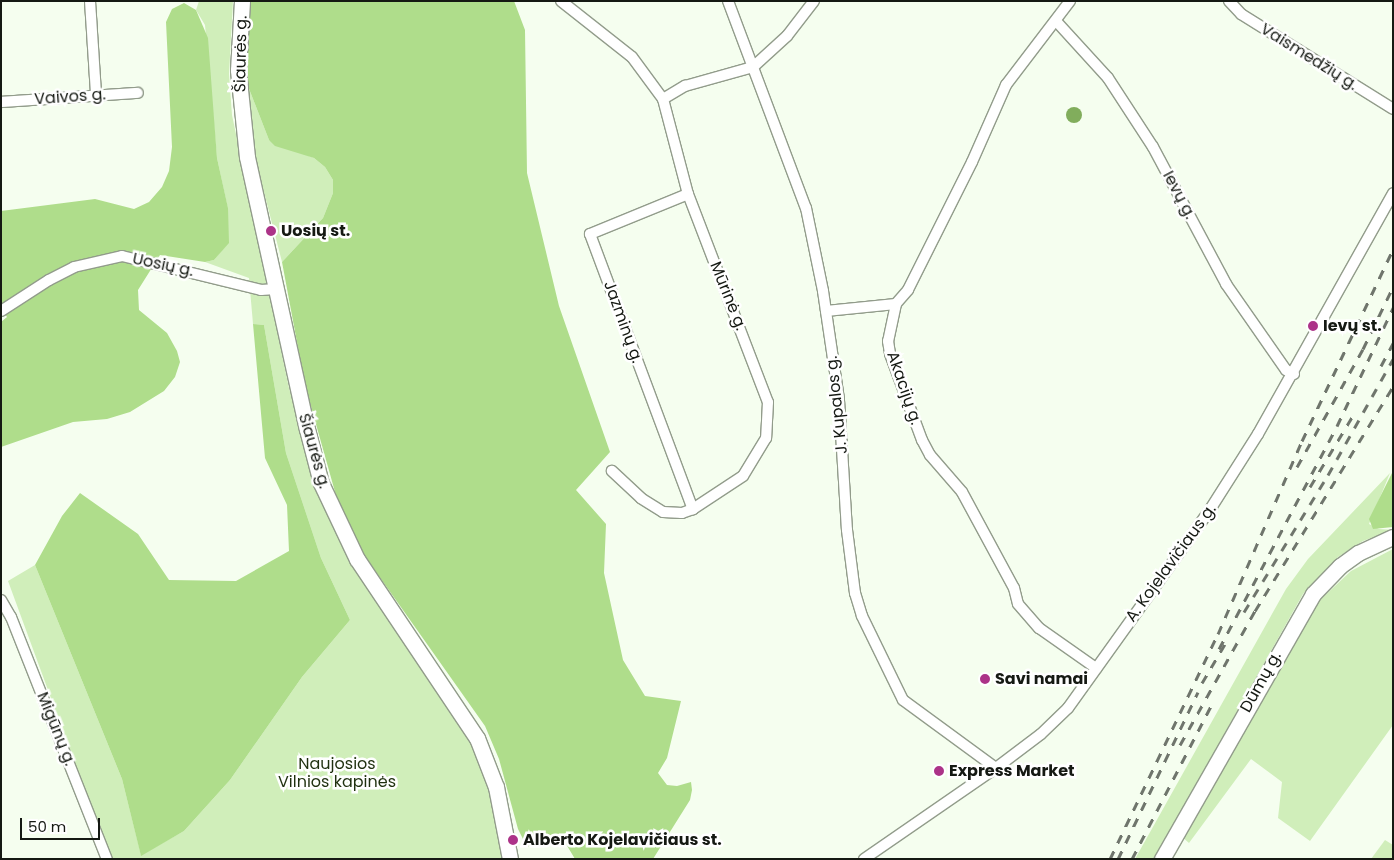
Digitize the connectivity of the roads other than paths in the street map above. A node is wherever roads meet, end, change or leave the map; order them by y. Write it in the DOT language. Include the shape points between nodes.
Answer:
graph roads {
  1 [pos="90,1"];
  2 [pos="242,1"];
  3 [pos="562,1"];
  4 [pos="728,1"];
  5 [pos="814,1"];
  6 [pos="1070,1"];
  7 [pos="1228,1"];
  8 [pos="1056,21"];
  9 [pos="753,67"];
  10 [pos="138,93"];
  11 [pos="96,95"];
  12 [pos="663,99"];
  13 [pos="1,102"];
  14 [pos="1393,109"];
  15 [pos="1393,193"];
  16 [pos="688,194"];
  17 [pos="276,289"];
  18 [pos="896,304"];
  19 [pos="1,311"];
  20 [pos="826,311"];
  21 [pos="1294,374"];
  22 [pos="612,471"];
  23 [pos="693,509"];
  24 [pos="1393,538"];
  25 [pos="1,600"];
  26 [pos="1096,668"];
  27 [pos="996,768"];
  28 [pos="108,859"];
  29 [pos="510,859"];
  30 [pos="864,859"];
  31 [pos="1162,859"];
  1 -- 11 [label="street"];
  2 -- 17 [label="main road, Šiaurės g." via="238,51 242,126"];
  3 -- 12 [label="street, Mūrinė g." via="632,57"];
  4 -- 9 [label="street, J. Kupalos g."];
  5 -- 9 [label="street" via="787,36"];
  6 -- 8 [label="street, Akacijų g."];
  7 -- 14 [label="street, Vaismedžių g." via="1241,14"];
  8 -- 18 [label="street, Akacijų g." via="1006,86 908,290"];
  8 -- 21 [label="street, Ievų g." via="1108,78 1153,147 1226,284 1286,370"];
  9 -- 12 [label="street" via="685,86"];
  9 -- 20 [label="street, J. Kupalos g." via="798,180"];
  10 -- 11 [label="street, Vaivos g."];
  11 -- 13 [label="street, Vaivos g."];
  12 -- 16 [label="street, Mūrinė g."];
  15 -- 21 [label="street, A. Kojelavičiaus g."];
  16 -- 23 [label="street, Mūrinė g." via="765,392 768,423 766,438 743,476"];
  16 -- 23 [label="street, Jazminų g." via="590,234"];
  17 -- 19 [label="street, Uosių g." via="261,290 122,256 74,267"];
  17 -- 29 [label="main road, Šiaurės g." via="306,429 328,500 356,559 383,602 449,691 477,738 496,787"];
  18 -- 20 [label="street"];
  18 -- 26 [label="street, Akacijų g." via="888,341 890,354 930,455 962,492 1014,588 1024,614"];
  20 -- 27 [label="street, J. Kupalos g." via="839,400 847,530 855,593 862,616 903,700"];
  21 -- 26 [label="street, A. Kojelavičiaus g." via="1211,508"];
  22 -- 23 [label="street, Mūrinė g." via="662,512 682,513"];
  24 -- 31 [label="main road, Dūmų g." via="1358,553 1340,566 1313,594"];
  25 -- 28 [label="street, Migūnų g." via="12,617"];
  26 -- 27 [label="street, A. Kojelavičiaus g." via="1058,720"];
  27 -- 30 [label="street, A. Kojelavičiaus g."];
}
